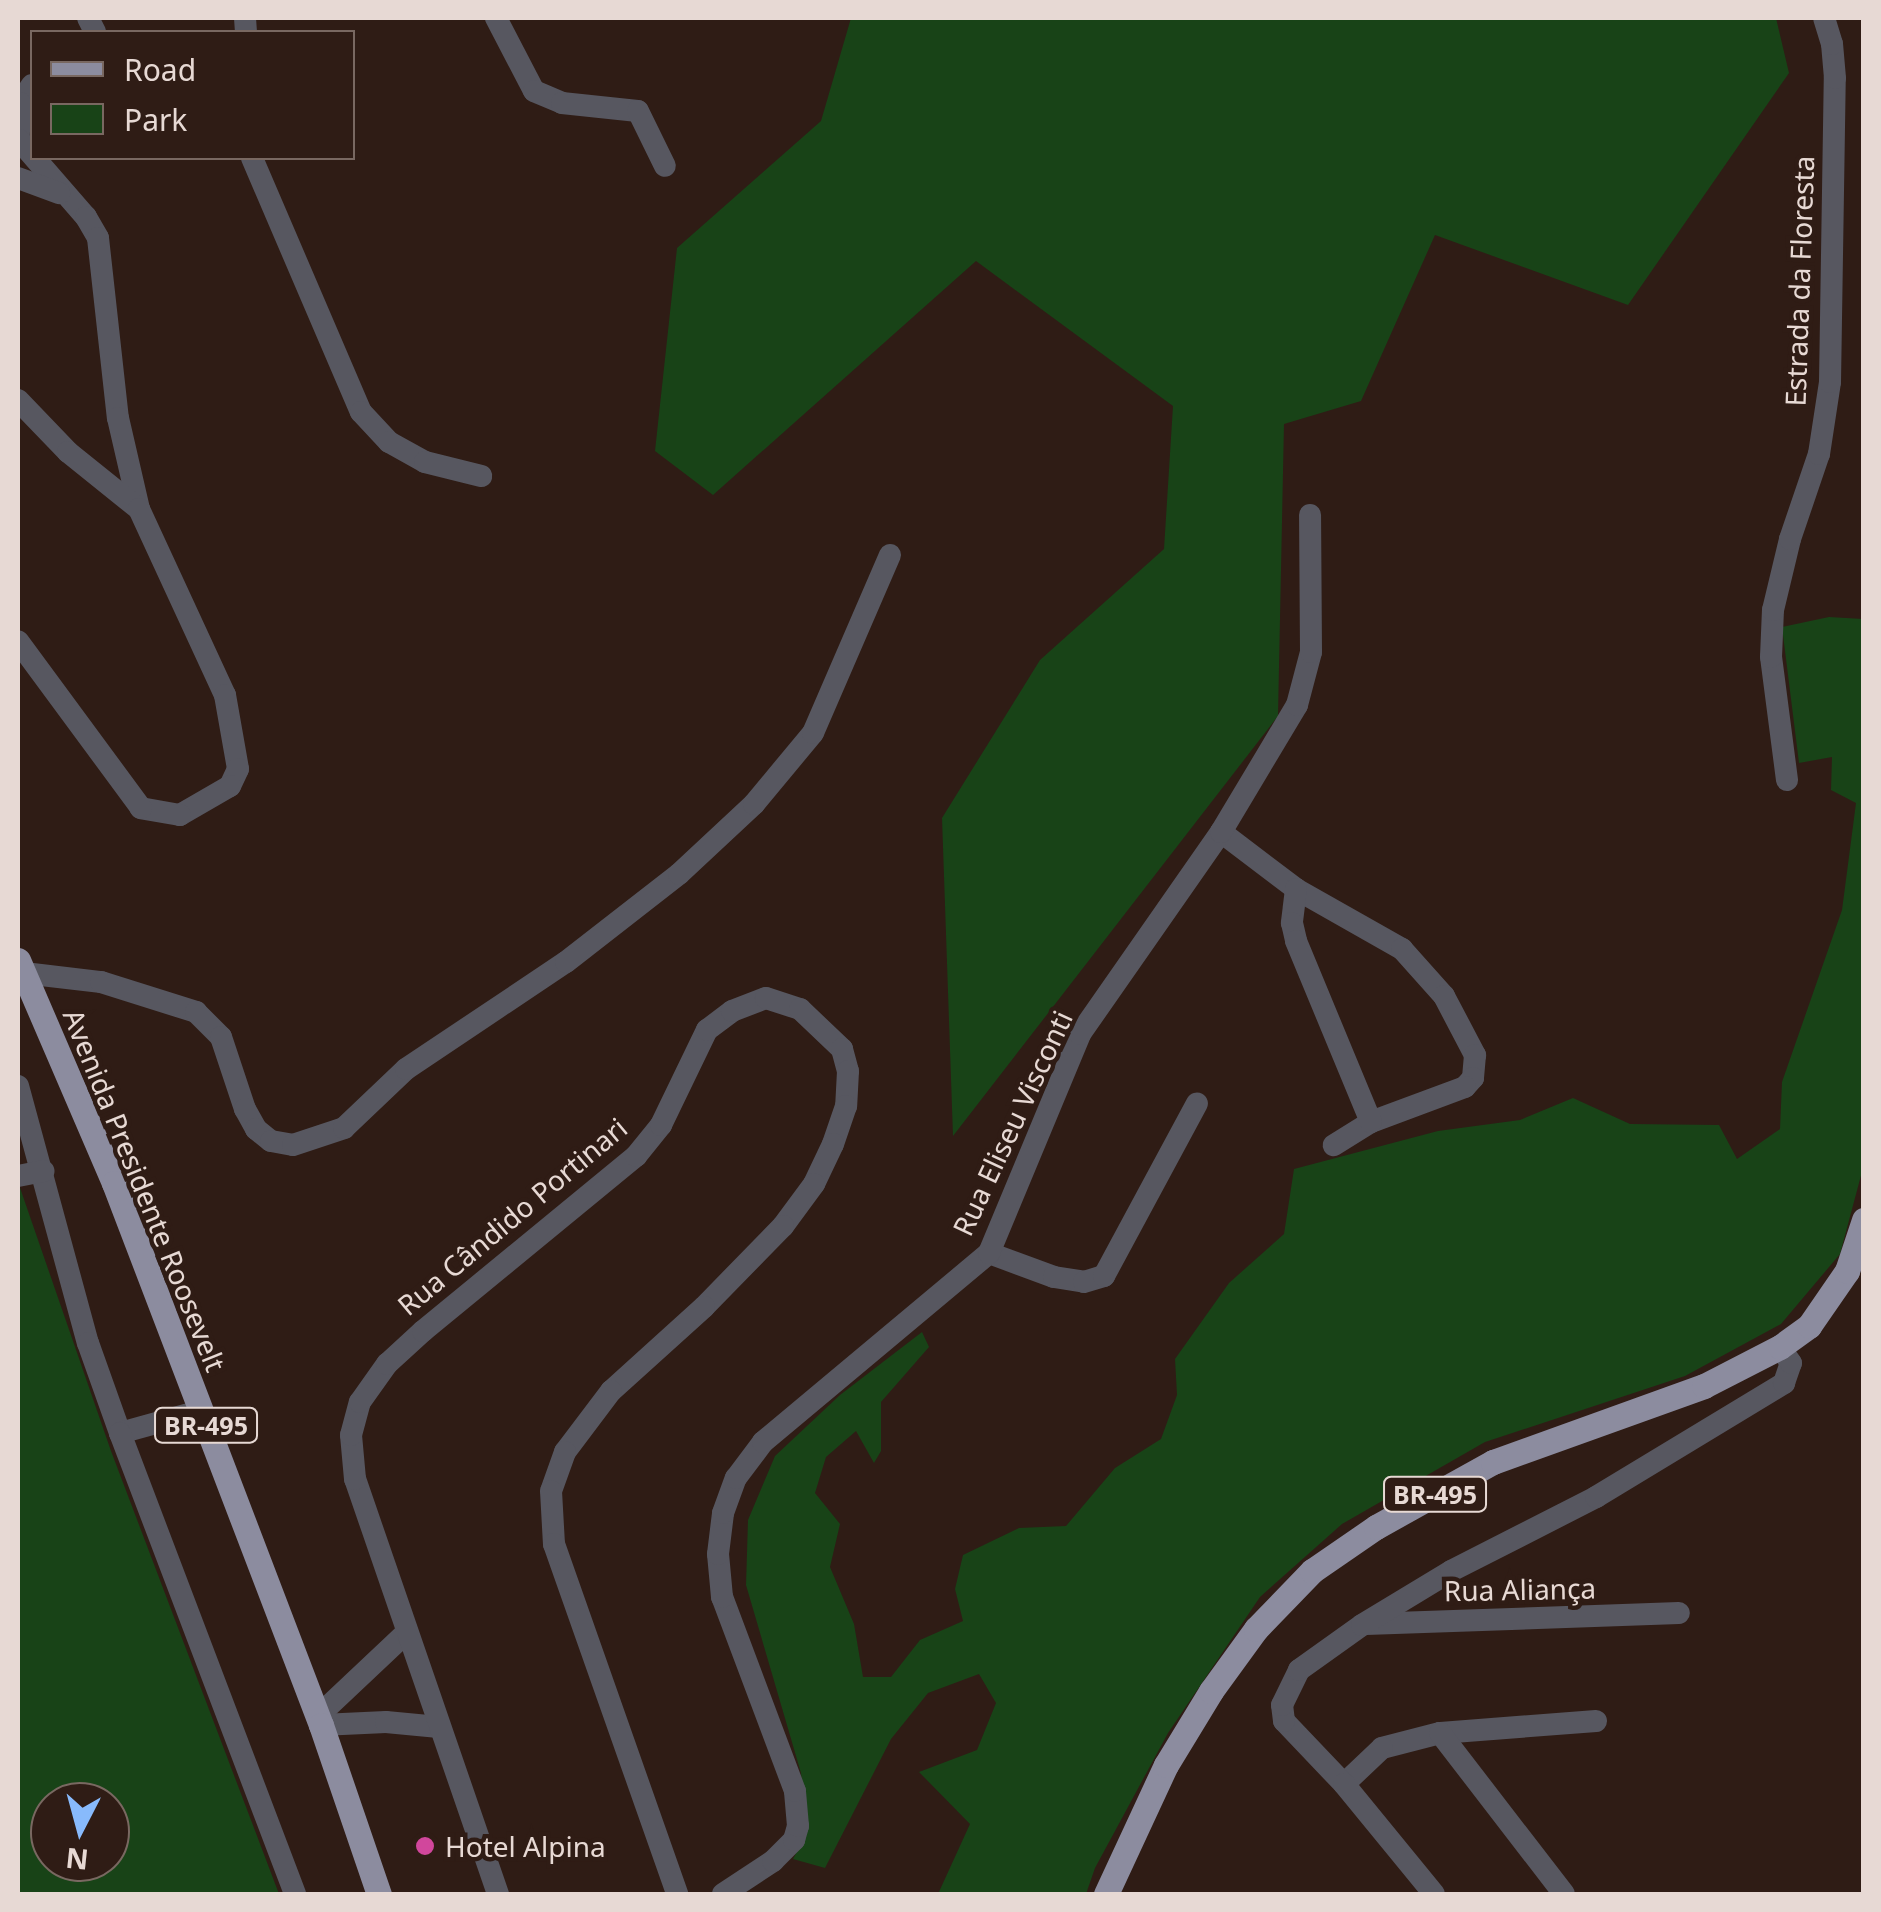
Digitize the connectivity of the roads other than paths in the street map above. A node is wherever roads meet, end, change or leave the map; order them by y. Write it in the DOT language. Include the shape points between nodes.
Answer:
graph roads {
  1 [pos="496,18"];
  2 [pos="1824,18"];
  3 [pos="30,88"];
  4 [pos="30,154"];
  5 [pos="35,160"];
  6 [pos="253,160"];
  7 [pos="665,166"];
  8 [pos="18,178"];
  9 [pos="63,194"];
  10 [pos="18,400"];
  11 [pos="482,476"];
  12 [pos="138,509"];
  13 [pos="1310,515"];
  14 [pos="890,556"];
  15 [pos="18,641"];
  16 [pos="1787,780"];
  17 [pos="1221,832"];
  18 [pos="1296,890"];
  19 [pos="21,967"];
  20 [pos="18,1086"];
  21 [pos="1197,1103"];
  22 [pos="1371,1122"];
  23 [pos="1334,1145"];
  24 [pos="44,1171"];
  25 [pos="18,1176"];
  26 [pos="1864,1220"];
  27 [pos="989,1253"];
  28 [pos="1780,1347"];
  29 [pos="200,1411"];
  30 [pos="120,1433"];
  31 [pos="1679,1614"];
  32 [pos="1362,1624"];
  33 [pos="406,1633"];
  34 [pos="319,1720"];
  35 [pos="1596,1722"];
  36 [pos="439,1726"];
  37 [pos="1440,1733"];
  38 [pos="1344,1784"];
  39 [pos="295,1894"];
  40 [pos="379,1894"];
  41 [pos="498,1894"];
  42 [pos="677,1894"];
  43 [pos="723,1894"];
  44 [pos="1106,1894"];
  45 [pos="1434,1894"];
  46 [pos="1564,1894"];
  1 -- 7 [label="street" via="534,91 562,103 638,111"];
  2 -- 16 [label="street, Estrada da Floresta" via="1835,78 1830,382 1819,454 1773,610 1771,658"];
  3 -- 4 [label="street" via="20,103 19,140"];
  5 -- 9 [label="street"];
  6 -- 11 [label="street" via="362,412 389,442 425,462"];
  8 -- 9 [label="street"];
  9 -- 12 [label="street" via="98,238 118,418"];
  10 -- 12 [label="street"];
  12 -- 15 [label="street" via="225,695 238,755 230,786 180,815 141,808"];
  13 -- 17 [label="street, Rua Eliseu Visconti" via="1311,652 1297,705"];
  14 -- 19 [label="street" via="813,733 754,804 679,874 566,962 406,1069 344,1128 293,1145 271,1141 245,1109 221,1036 196,1012 101,982"];
  17 -- 18 [label="street"];
  17 -- 27 [label="street, Rua Eliseu Visconti" via="1080,1034"];
  18 -- 22 [label="street" via="1296,942"];
  18 -- 22 [label="street" via="1402,949 1444,996 1475,1056 1473,1078 1464,1086"];
  19 -- 29 [label="main road, Avenida Presidente Roosevelt / BR-495" via="114,1183"];
  20 -- 24 [label="street"];
  21 -- 27 [label="street" via="1104,1276 1084,1282 1054,1277"];
  22 -- 23 [label="street"];
  24 -- 25 [label="street"];
  24 -- 30 [label="street" via="88,1343"];
  26 -- 28 [label="main road, BR-495" via="1847,1271 1809,1326"];
  27 -- 43 [label="street, Rua Eliseu Visconti" via="764,1442 736,1478 718,1554 722,1598 795,1792 798,1826 773,1861"];
  28 -- 32 [label="street" via="1790,1363 1784,1384 1740,1414"];
  28 -- 44 [label="main road, BR-495" via="1704,1386 1493,1462 1312,1571 1256,1630 1211,1692 1166,1766"];
  29 -- 30 [label="street"];
  29 -- 34 [label="main road, Avenida Presidente Roosevelt / BR-495"];
  30 -- 39 [label="street"];
  31 -- 32 [label="street, Rua Aliança"];
  32 -- 38 [label="street" via="1298,1670 1282,1705 1284,1720"];
  33 -- 34 [label="street"];
  33 -- 36 [label="street, Rua Cândido Portinari"];
  33 -- 42 [label="street, Rua Cândido Portinari" via="354,1480 352,1435 360,1402 386,1364 423,1331 636,1156 661,1125 707,1030 766,998 800,1009 842,1050 848,1071 846,1106 814,1184 704,1307 612,1391 565,1452 551,1491 554,1544"];
  34 -- 36 [label="street"];
  34 -- 40 [label="main road, Avenida Presidente Roosevelt / BR-495"];
  35 -- 37 [label="street"];
  36 -- 41 [label="street, Rua Cândido Portinari"];
  37 -- 38 [label="street" via="1382,1748"];
  37 -- 46 [label="street"];
  38 -- 45 [label="street"];
}
